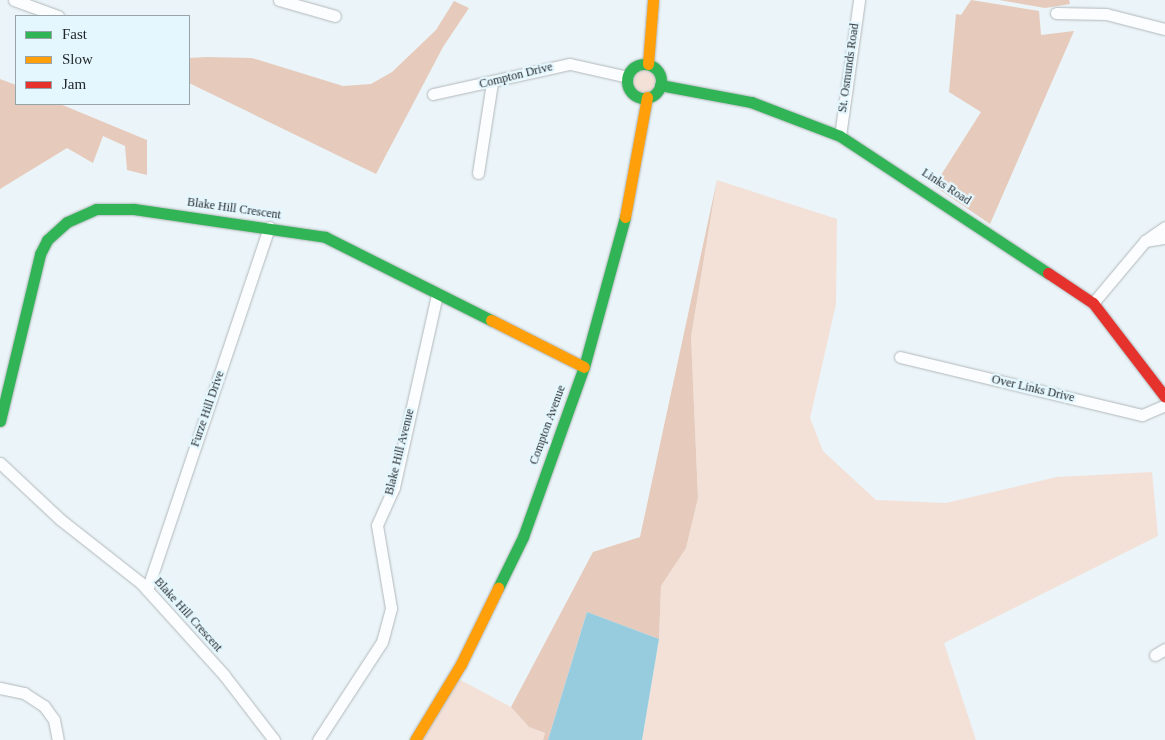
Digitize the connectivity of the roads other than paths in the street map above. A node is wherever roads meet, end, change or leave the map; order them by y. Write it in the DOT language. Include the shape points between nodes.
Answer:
graph roads {
  1 [pos="14,0"];
  2 [pos="279,0"];
  3 [pos="653,0"];
  4 [pos="856,1"];
  5 [pos="1056,14"];
  6 [pos="55,15"];
  7 [pos="335,16"];
  8 [pos="1165,29"];
  9 [pos="648,64"];
  10 [pos="628,77"];
  11 [pos="492,83"];
  12 [pos="660,85"];
  13 [pos="433,94"];
  14 [pos="647,97"];
  15 [pos="840,136"];
  16 [pos="478,173"];
  17 [pos="269,227"];
  18 [pos="1165,227"];
  19 [pos="1165,238"];
  20 [pos="1145,241"];
  21 [pos="437,294"];
  22 [pos="1093,303"];
  23 [pos="900,358"];
  24 [pos="584,367"];
  25 [pos="1165,397"];
  26 [pos="1165,405"];
  27 [pos="0,421"];
  28 [pos="0,462"];
  29 [pos="147,590"];
  30 [pos="0,688"];
  31 [pos="58,740"];
  32 [pos="274,740"];
  33 [pos="318,740"];
  34 [pos="415,740"];
  1 -- 6 [label="street"];
  2 -- 7 [label="street"];
  3 -- 9 [label="street"];
  4 -- 15 [label="street, St. Osmunds Road"];
  5 -- 8 [label="street" via="1106,14"];
  9 -- 10 [label="street" via="634,67"];
  9 -- 12 [label="street" via="657,70"];
  10 -- 11 [label="street, Compton Drive" via="570,64"];
  10 -- 14 [label="street" via="631,91"];
  11 -- 13 [label="street, Compton Drive"];
  11 -- 16 [label="street"];
  12 -- 14 [label="street"];
  12 -- 15 [label="street, Links Road" via="751,102"];
  14 -- 24 [label="street, Compton Avenue" via="636,172"];
  15 -- 22 [label="street, Links Road"];
  17 -- 21 [label="street, Blake Hill Crescent" via="325,238"];
  17 -- 27 [label="street, Blake Hill Crescent" via="117,208 96,209 67,222 47,240 40,254"];
  17 -- 29 [label="street, Furze Hill Drive"];
  18 -- 20 [label="street"];
  19 -- 20 [label="street"];
  20 -- 22 [label="street"];
  21 -- 24 [label="street, Blake Hill Crescent"];
  21 -- 33 [label="street, Blake Hill Avenue" via="394,487 378,525 391,608 382,642"];
  22 -- 25 [label="street, Links Road"];
  23 -- 26 [label="street, Over Links Drive" via="1142,415"];
  24 -- 34 [label="street, Compton Avenue" via="523,537 461,664"];
  28 -- 29 [label="street, Blake Hill Crescent" via="61,520"];
  29 -- 32 [label="street, Blake Hill Crescent" via="224,675"];
  30 -- 31 [label="street" via="24,693 44,706 54,720"];
}
